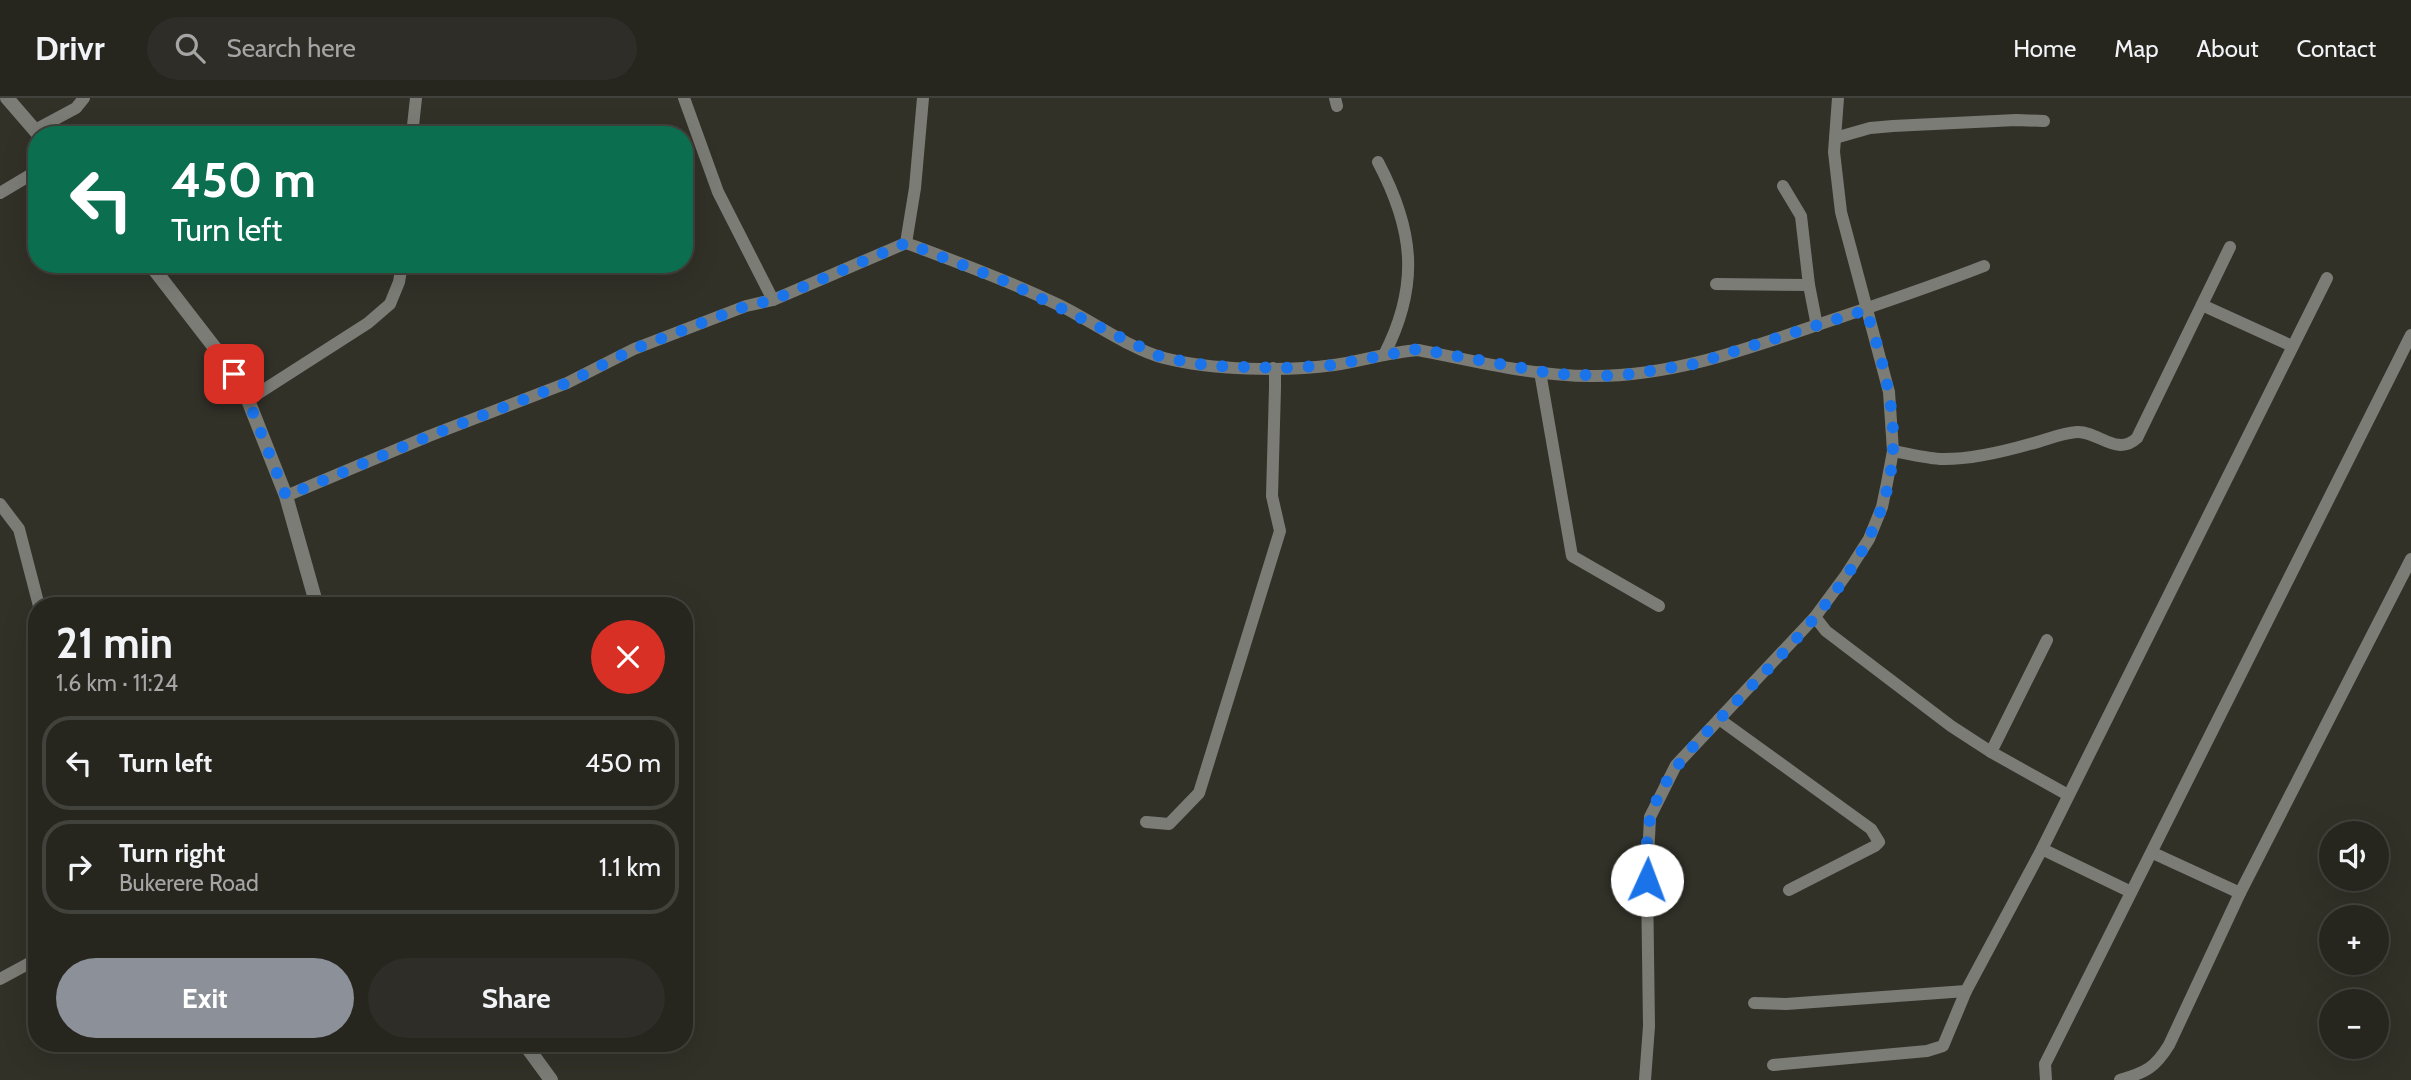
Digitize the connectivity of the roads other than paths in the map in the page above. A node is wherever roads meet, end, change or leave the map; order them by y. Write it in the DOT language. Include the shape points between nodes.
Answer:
graph roads {
  1 [pos="7,98"];
  2 [pos="84,98"];
  3 [pos="415,98"];
  4 [pos="684,98"];
  5 [pos="923,98"];
  6 [pos="1838,98"];
  7 [pos="2045,121"];
  8 [pos="31,126"];
  9 [pos="48,126"];
  10 [pos="413,126"];
  11 [pos="1835,138"];
  12 [pos="1378,162"];
  13 [pos="28,176"];
  14 [pos="1783,186"];
  15 [pos="0,193"];
  16 [pos="906,243"];
  17 [pos="2231,247"];
  18 [pos="1984,267"];
  19 [pos="157,273"];
  20 [pos="400,273"];
  21 [pos="2327,278"];
  22 [pos="1716,284"];
  23 [pos="1809,285"];
  24 [pos="773,300"];
  25 [pos="2202,305"];
  26 [pos="1866,310"];
  27 [pos="1817,326"];
  28 [pos="2411,335"];
  29 [pos="2292,346"];
  30 [pos="1384,355"];
  31 [pos="1273,368"];
  32 [pos="1540,372"];
  33 [pos="248,400"];
  34 [pos="1893,451"];
  35 [pos="286,496"];
  36 [pos="0,504"];
  37 [pos="2411,559"];
  38 [pos="36,597"];
  39 [pos="314,597"];
  40 [pos="1660,606"];
  41 [pos="1815,617"];
  42 [pos="2047,640"];
  43 [pos="1719,719"];
  44 [pos="1991,752"];
  45 [pos="2068,794"];
  46 [pos="1146,822"];
  47 [pos="2042,849"];
  48 [pos="2153,853"];
  49 [pos="1789,890"];
  50 [pos="2131,892"];
  51 [pos="2240,893"];
  52 [pos="28,964"];
  53 [pos="0,979"];
  54 [pos="1966,991"];
  55 [pos="1754,1003"];
  56 [pos="531,1052"];
  57 [pos="1773,1065"];
  58 [pos="551,1080"];
  59 [pos="1645,1080"];
  60 [pos="2046,1080"];
  61 [pos="2120,1080"];
  1 -- 8 [label="street"];
  2 -- 9 [label="street"];
  3 -- 10 [label="street"];
  4 -- 24 [label="street" via="718,191"];
  5 -- 16 [label="street"];
  6 -- 11 [label="street"];
  7 -- 11 [label="street" via="1894,126"];
  11 -- 26 [label="street" via="1841,212"];
  12 -- 30 [label="street" via="1402,214 1409,246 1404,309"];
  13 -- 15 [label="street"];
  14 -- 23 [label="street" via="1801,216"];
  16 -- 24 [label="street"];
  16 -- 31 [label="street" via="1007,282 1161,357 1210,366"];
  17 -- 25 [label="street"];
  18 -- 26 [label="street"];
  19 -- 33 [label="street" via="234,374"];
  20 -- 33 [label="street" via="390,303 368,323"];
  21 -- 29 [label="street"];
  22 -- 23 [label="street"];
  23 -- 27 [label="street"];
  24 -- 35 [label="street" via="634,349 567,383"];
  25 -- 29 [label="street"];
  25 -- 34 [label="street" via="2132,443 2118,446 2082,432 1955,459"];
  26 -- 27 [label="street"];
  26 -- 34 [label="street" via="1889,392"];
  27 -- 32 [label="street" via="1694,364 1618,376"];
  28 -- 48 [label="street"];
  29 -- 45 [label="street"];
  30 -- 31 [label="street" via="1333,365"];
  30 -- 32 [label="street" via="1418,349"];
  31 -- 46 [label="street" via="1272,496 1280,531 1199,793 1169,824"];
  32 -- 40 [label="street" via="1572,556"];
  33 -- 35 [label="street"];
  34 -- 41 [label="street" via="1882,507 1869,539"];
  35 -- 39 [label="street"];
  36 -- 38 [label="street" via="19,529"];
  37 -- 51 [label="street"];
  41 -- 43 [label="street"];
  41 -- 44 [label="street" via="1826,631"];
  42 -- 44 [label="street"];
  43 -- 49 [label="street" via="1871,829 1879,842"];
  43 -- 59 [label="street" via="1676,765 1650,817"];
  44 -- 45 [label="street"];
  45 -- 47 [label="street"];
  47 -- 50 [label="street"];
  47 -- 54 [label="street"];
  48 -- 50 [label="street"];
  48 -- 51 [label="street"];
  50 -- 60 [label="street" via="2045,1064"];
  51 -- 61 [label="street" via="2159,1062 2144,1073"];
  52 -- 53 [label="street"];
  54 -- 55 [label="street"];
  54 -- 57 [label="street" via="1943,1046"];
  56 -- 58 [label="street"];
}
